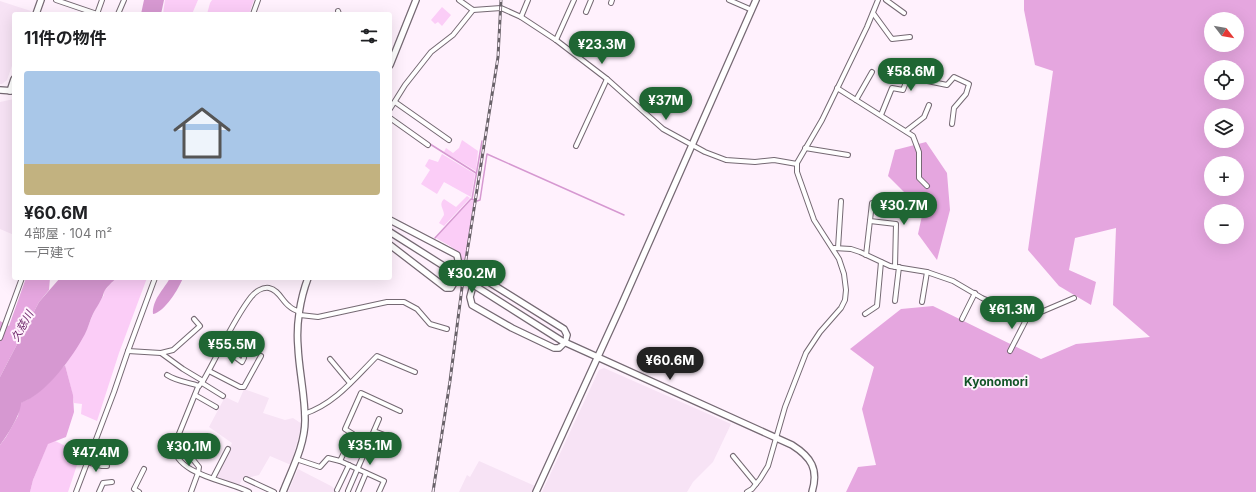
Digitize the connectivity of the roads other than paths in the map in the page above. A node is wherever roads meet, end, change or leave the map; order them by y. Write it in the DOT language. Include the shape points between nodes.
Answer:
graph roads {
  1 [pos="41,0"];
  2 [pos="56,0"];
  3 [pos="73,0"];
  4 [pos="102,0"];
  5 [pos="124,0"];
  6 [pos="258,0"];
  7 [pos="416,0"];
  8 [pos="459,0"];
  9 [pos="528,0"];
  10 [pos="574,0"];
  11 [pos="591,0"];
  12 [pos="729,0"];
  13 [pos="756,0"];
  14 [pos="878,0"];
  15 [pos="886,0"];
  16 [pos="72,5"];
  17 [pos="474,10"];
  18 [pos="752,10"];
  19 [pos="37,12"];
  20 [pos="91,12"];
  21 [pos="98,12"];
  22 [pos="119,12"];
  23 [pos="254,12"];
  24 [pos="586,12"];
  25 [pos="873,13"];
  26 [pos="904,13"];
  27 [pos="521,17"];
  28 [pos="910,37"];
  29 [pos="556,40"];
  30 [pos="392,60"];
  31 [pos="872,72"];
  32 [pos="607,79"];
  33 [pos="837,88"];
  34 [pos="0,90"];
  35 [pos="12,91"];
  36 [pos="856,100"];
  37 [pos="395,102"];
  38 [pos="929,105"];
  39 [pos="392,106"];
  40 [pos="881,115"];
  41 [pos="392,119"];
  42 [pos="952,124"];
  43 [pos="906,132"];
  44 [pos="449,140"];
  45 [pos="692,144"];
  46 [pos="428,145"];
  47 [pos="576,146"];
  48 [pos="805,148"];
  49 [pos="848,155"];
  50 [pos="797,164"];
  51 [pos="927,186"];
  52 [pos="841,201"];
  53 [pos="872,203"];
  54 [pos="392,221"];
  55 [pos="870,221"];
  56 [pos="392,233"];
  57 [pos="392,247"];
  58 [pos="836,248"];
  59 [pos="866,255"];
  60 [pos="881,262"];
  61 [pos="897,267"];
  62 [pos="927,272"];
  63 [pos="21,280"];
  64 [pos="154,280"];
  65 [pos="307,280"];
  66 [pos="975,293"];
  67 [pos="1074,298"];
  68 [pos="895,301"];
  69 [pos="922,302"];
  70 [pos="300,314"];
  71 [pos="865,314"];
  72 [pos="1028,318"];
  73 [pos="962,319"];
  74 [pos="194,320"];
  75 [pos="447,329"];
  76 [pos="0,338"];
  77 [pos="224,342"];
  78 [pos="564,342"];
  79 [pos="128,350"];
  80 [pos="1010,351"];
  81 [pos="161,354"];
  82 [pos="261,356"];
  83 [pos="598,357"];
  84 [pos="244,358"];
  85 [pos="330,359"];
  86 [pos="209,371"];
  87 [pos="415,372"];
  88 [pos="168,375"];
  89 [pos="202,383"];
  90 [pos="350,383"];
  91 [pos="195,395"];
  92 [pos="224,396"];
  93 [pos="216,407"];
  94 [pos="400,411"];
  95 [pos="304,414"];
  96 [pos="379,419"];
  97 [pos="374,431"];
  98 [pos="776,438"];
  99 [pos="94,445"];
  100 [pos="174,446"];
  101 [pos="228,449"];
  102 [pos="366,449"];
  103 [pos="111,453"];
  104 [pos="732,456"];
  105 [pos="296,459"];
  106 [pos="340,461"];
  107 [pos="87,462"];
  108 [pos="349,465"];
  109 [pos="107,466"];
  110 [pos="144,469"];
  111 [pos="358,469"];
  112 [pos="198,473"];
  113 [pos="366,473"];
  114 [pos="213,478"];
  115 [pos="246,479"];
  116 [pos="112,482"];
  117 [pos="756,484"];
  118 [pos="338,490"];
  119 [pos="348,491"];
  120 [pos="76,492"];
  121 [pos="99,492"];
  122 [pos="139,492"];
  123 [pos="191,492"];
  124 [pos="249,492"];
  125 [pos="274,492"];
  126 [pos="283,492"];
  127 [pos="358,492"];
  128 [pos="379,492"];
  129 [pos="536,492"];
  130 [pos="747,492"];
  131 [pos="812,492"];
  1 -- 19 [label="street"];
  2 -- 16 [label="street"];
  3 -- 16 [label="street"];
  4 -- 21 [label="street"];
  5 -- 22 [label="street"];
  6 -- 23 [label="street"];
  7 -- 30 [label="street"];
  8 -- 17 [label="street"];
  9 -- 27 [label="street"];
  10 -- 29 [label="street"];
  11 -- 24 [label="street"];
  12 -- 18 [label="street"];
  13 -- 18 [label="street"];
  14 -- 25 [label="street"];
  15 -- 26 [label="street"];
  16 -- 20 [label="street"];
  17 -- 27 [label="street" via="501,8"];
  17 -- 37 [label="street" via="453,35 431,52"];
  18 -- 45 [label="street"];
  25 -- 28 [label="street" via="892,39"];
  25 -- 33 [label="street"];
  27 -- 29 [label="street"];
  29 -- 32 [label="street"];
  31 -- 36 [label="street"];
  32 -- 45 [label="street" via="663,129"];
  32 -- 47 [label="street"];
  33 -- 36 [label="street"];
  33 -- 48 [label="street"];
  34 -- 35 [label="street"];
  36 -- 40 [label="street"];
  37 -- 39 [label="street"];
  37 -- 44 [label="street"];
  38 -- 43 [label="street" via="924,117"];
  40 -- 42 [label="street" via="892,88 903,90 908,77 947,85 954,76 969,84 966,94 954,108"];
  40 -- 43 [label="street"];
  41 -- 46 [label="street"];
  43 -- 51 [label="street" via="913,136 920,152 919,178"];
  45 -- 50 [label="street" via="726,160 774,160"];
  45 -- 83 [label="street"];
  48 -- 49 [label="street"];
  48 -- 50 [label="street"];
  50 -- 58 [label="street" via="797,172 814,220"];
  52 -- 58 [label="street"];
  53 -- 55 [label="street"];
  54 -- 57 [label="street" via="457,255 459,262 455,282 451,288 446,288"];
  55 -- 59 [label="street"];
  55 -- 61 [label="street" via="896,224"];
  56 -- 78 [label="street, bridge"];
  58 -- 59 [label="street" via="851,249"];
  58 -- 98 [label="street" via="844,274 845,300 806,353"];
  59 -- 60 [label="street"];
  60 -- 61 [label="street"];
  60 -- 71 [label="street" via="877,306"];
  61 -- 62 [label="street"];
  61 -- 68 [label="street"];
  62 -- 66 [label="street" via="953,281"];
  62 -- 69 [label="street"];
  63 -- 76 [label="street"];
  64 -- 79 [label="street"];
  65 -- 70 [label="street"];
  66 -- 72 [label="street"];
  66 -- 73 [label="street"];
  67 -- 72 [label="street"];
  70 -- 75 [label="street" via="318,317 387,302 404,302 416,309 430,324"];
  70 -- 77 [label="street" via="274,289 259,290"];
  70 -- 95 [label="street" via="298,346"];
  72 -- 80 [label="street"];
  74 -- 81 [label="street" via="200,326 173,350"];
  77 -- 84 [label="street" via="230,353 242,362"];
  77 -- 86 [label="street"];
  78 -- 78 [label="street" via="559,348 554,348 472,305 470,297 476,274 564,329 567,335"];
  78 -- 83 [label="street"];
  79 -- 81 [label="street"];
  79 -- 99 [label="street"];
  81 -- 89 [label="street"];
  82 -- 86 [label="street" via="244,386 240,387"];
  83 -- 98 [label="street"];
  83 -- 129 [label="street"];
  85 -- 90 [label="street"];
  86 -- 89 [label="street"];
  87 -- 90 [label="street" via="377,356"];
  88 -- 89 [label="street" via="182,382"];
  89 -- 91 [label="street"];
  89 -- 92 [label="street"];
  90 -- 95 [label="street" via="335,397"];
  91 -- 93 [label="street"];
  91 -- 100 [label="street"];
  94 -- 106 [label="street" via="361,393 345,429 353,434"];
  95 -- 105 [label="street" via="302,438"];
  96 -- 97 [label="street"];
  97 -- 102 [label="street"];
  97 -- 102 [label="street" via="387,436 379,454"];
  98 -- 117 [label="street" via="768,466"];
  98 -- 131 [label="street" via="804,452 810,459 814,478"];
  99 -- 103 [label="street"];
  99 -- 107 [label="street"];
  100 -- 112 [label="street" via="178,457"];
  100 -- 112 [label="street" via="191,457 199,467"];
  101 -- 114 [label="street"];
  102 -- 111 [label="street"];
  104 -- 117 [label="street"];
  105 -- 106 [label="street" via="320,467 328,458"];
  105 -- 126 [label="street"];
  106 -- 108 [label="street"];
  107 -- 109 [label="street"];
  107 -- 120 [label="street"];
  108 -- 111 [label="street"];
  108 -- 118 [label="street"];
  110 -- 122 [label="street" via="134,489"];
  111 -- 113 [label="street"];
  111 -- 119 [label="street"];
  112 -- 114 [label="street"];
  112 -- 123 [label="street"];
  113 -- 127 [label="street"];
  113 -- 128 [label="street" via="384,481"];
  114 -- 124 [label="street"];
  115 -- 125 [label="street"];
  116 -- 121 [label="street" via="103,483"];
  117 -- 130 [label="street"];
}
